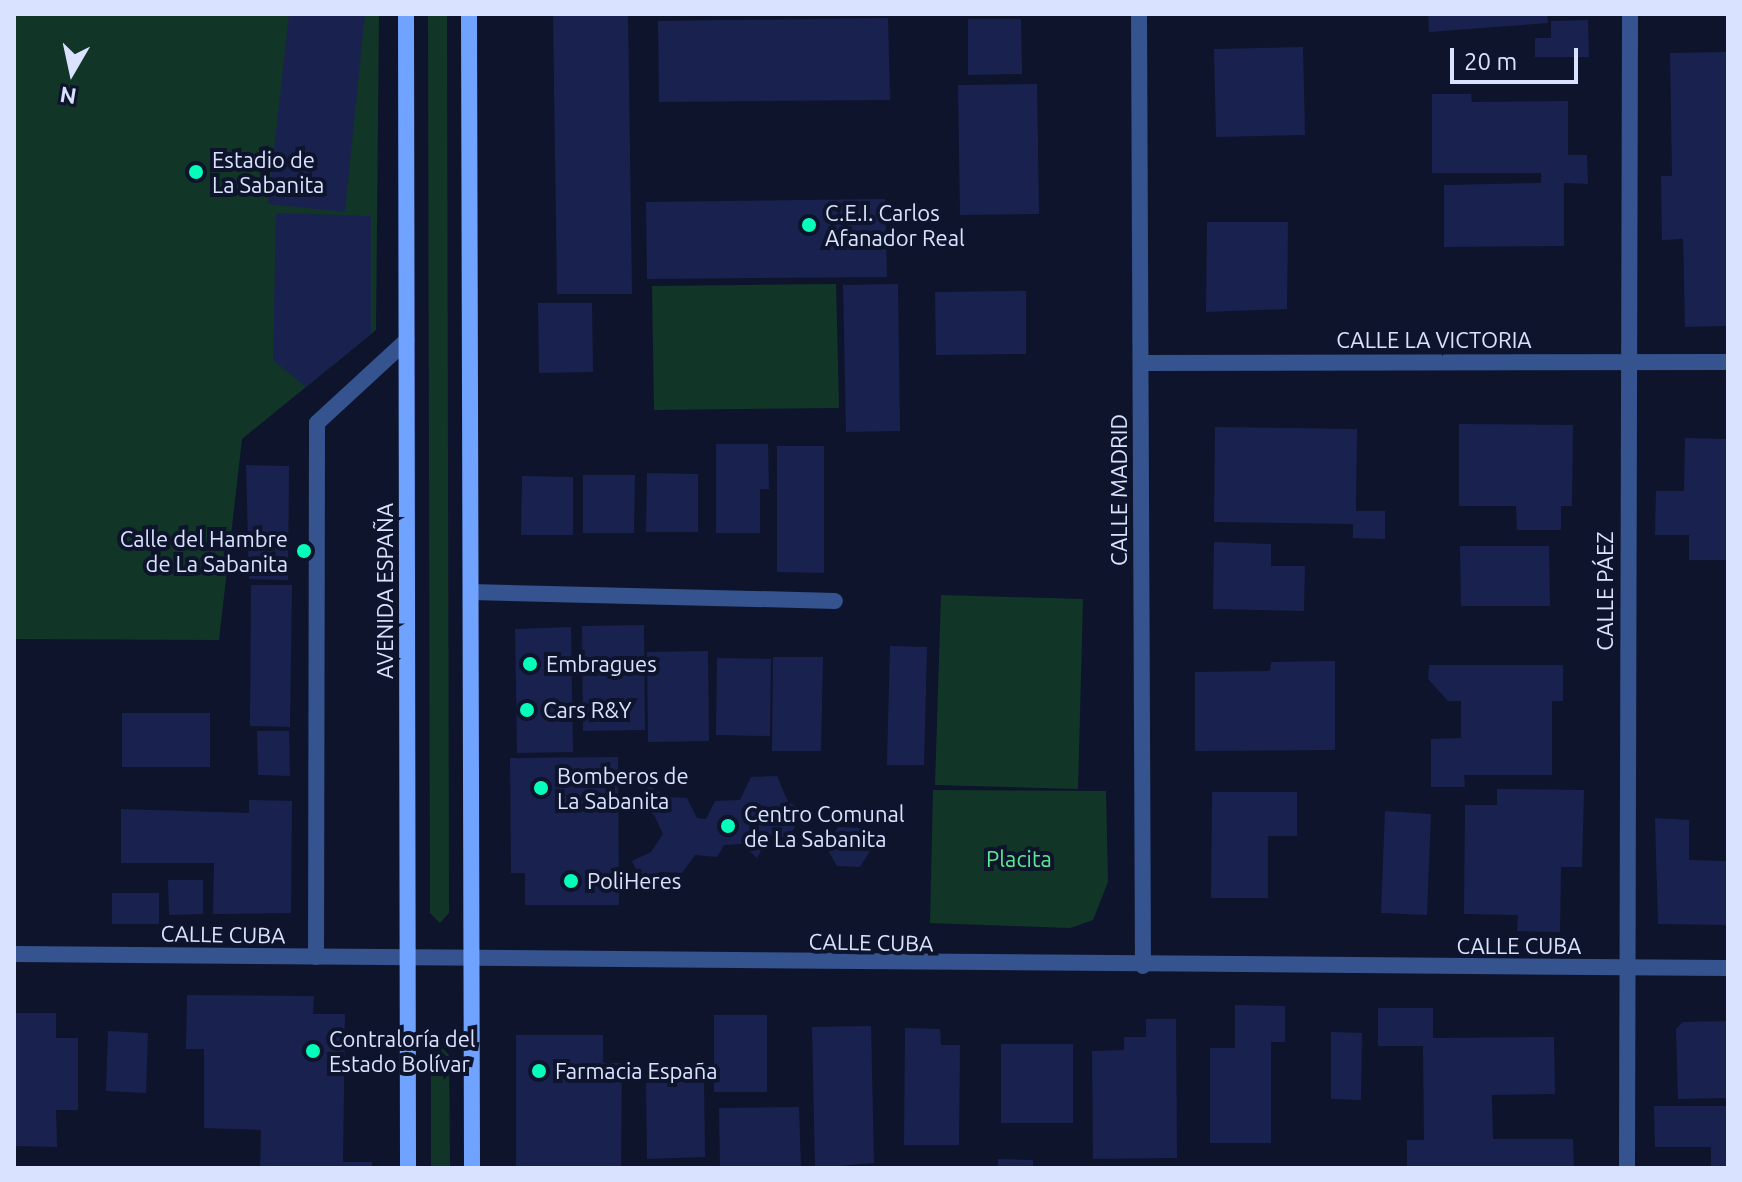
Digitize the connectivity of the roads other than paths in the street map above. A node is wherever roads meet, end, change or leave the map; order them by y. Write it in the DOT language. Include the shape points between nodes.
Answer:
graph roads {
  1 [pos="406,14"];
  2 [pos="469,14"];
  3 [pos="1139,14"];
  4 [pos="1630,14"];
  5 [pos="407,340"];
  6 [pos="1627,362"];
  7 [pos="1728,362"];
  8 [pos="1141,363"];
  9 [pos="471,592"];
  10 [pos="835,601"];
  11 [pos="14,954"];
  12 [pos="316,957"];
  13 [pos="408,959"];
  14 [pos="471,960"];
  15 [pos="1143,966"];
  16 [pos="1728,968"];
  17 [pos="1627,969"];
  18 [pos="408,1168"];
  19 [pos="472,1168"];
  20 [pos="1627,1168"];
  1 -- 5 [label="main road, AVENIDA ESPAÑA"];
  2 -- 9 [label="main road"];
  3 -- 8 [label="street, CALLE MADRID"];
  4 -- 6 [label="street, CALLE PÁEZ"];
  5 -- 12 [label="street" via="317,423"];
  5 -- 13 [label="main road, AVENIDA ESPAÑA"];
  6 -- 7 [label="street, CALLE LA VICTORIA"];
  6 -- 8 [label="street, CALLE LA VICTORIA"];
  6 -- 17 [label="street, CALLE PÁEZ"];
  8 -- 15 [label="street, CALLE MADRID"];
  9 -- 10 [label="street"];
  9 -- 14 [label="main road"];
  11 -- 12 [label="street, CALLE CUBA"];
  12 -- 13 [label="street, CALLE CUBA"];
  13 -- 14 [label="street, CALLE CUBA"];
  13 -- 18 [label="main road, AVENIDA ESPAÑA"];
  14 -- 15 [label="street, CALLE CUBA"];
  14 -- 19 [label="main road"];
  15 -- 17 [label="street, CALLE CUBA"];
  16 -- 17 [label="street, CALLE CUBA"];
  17 -- 20 [label="street, CALLE PÁEZ"];
}
